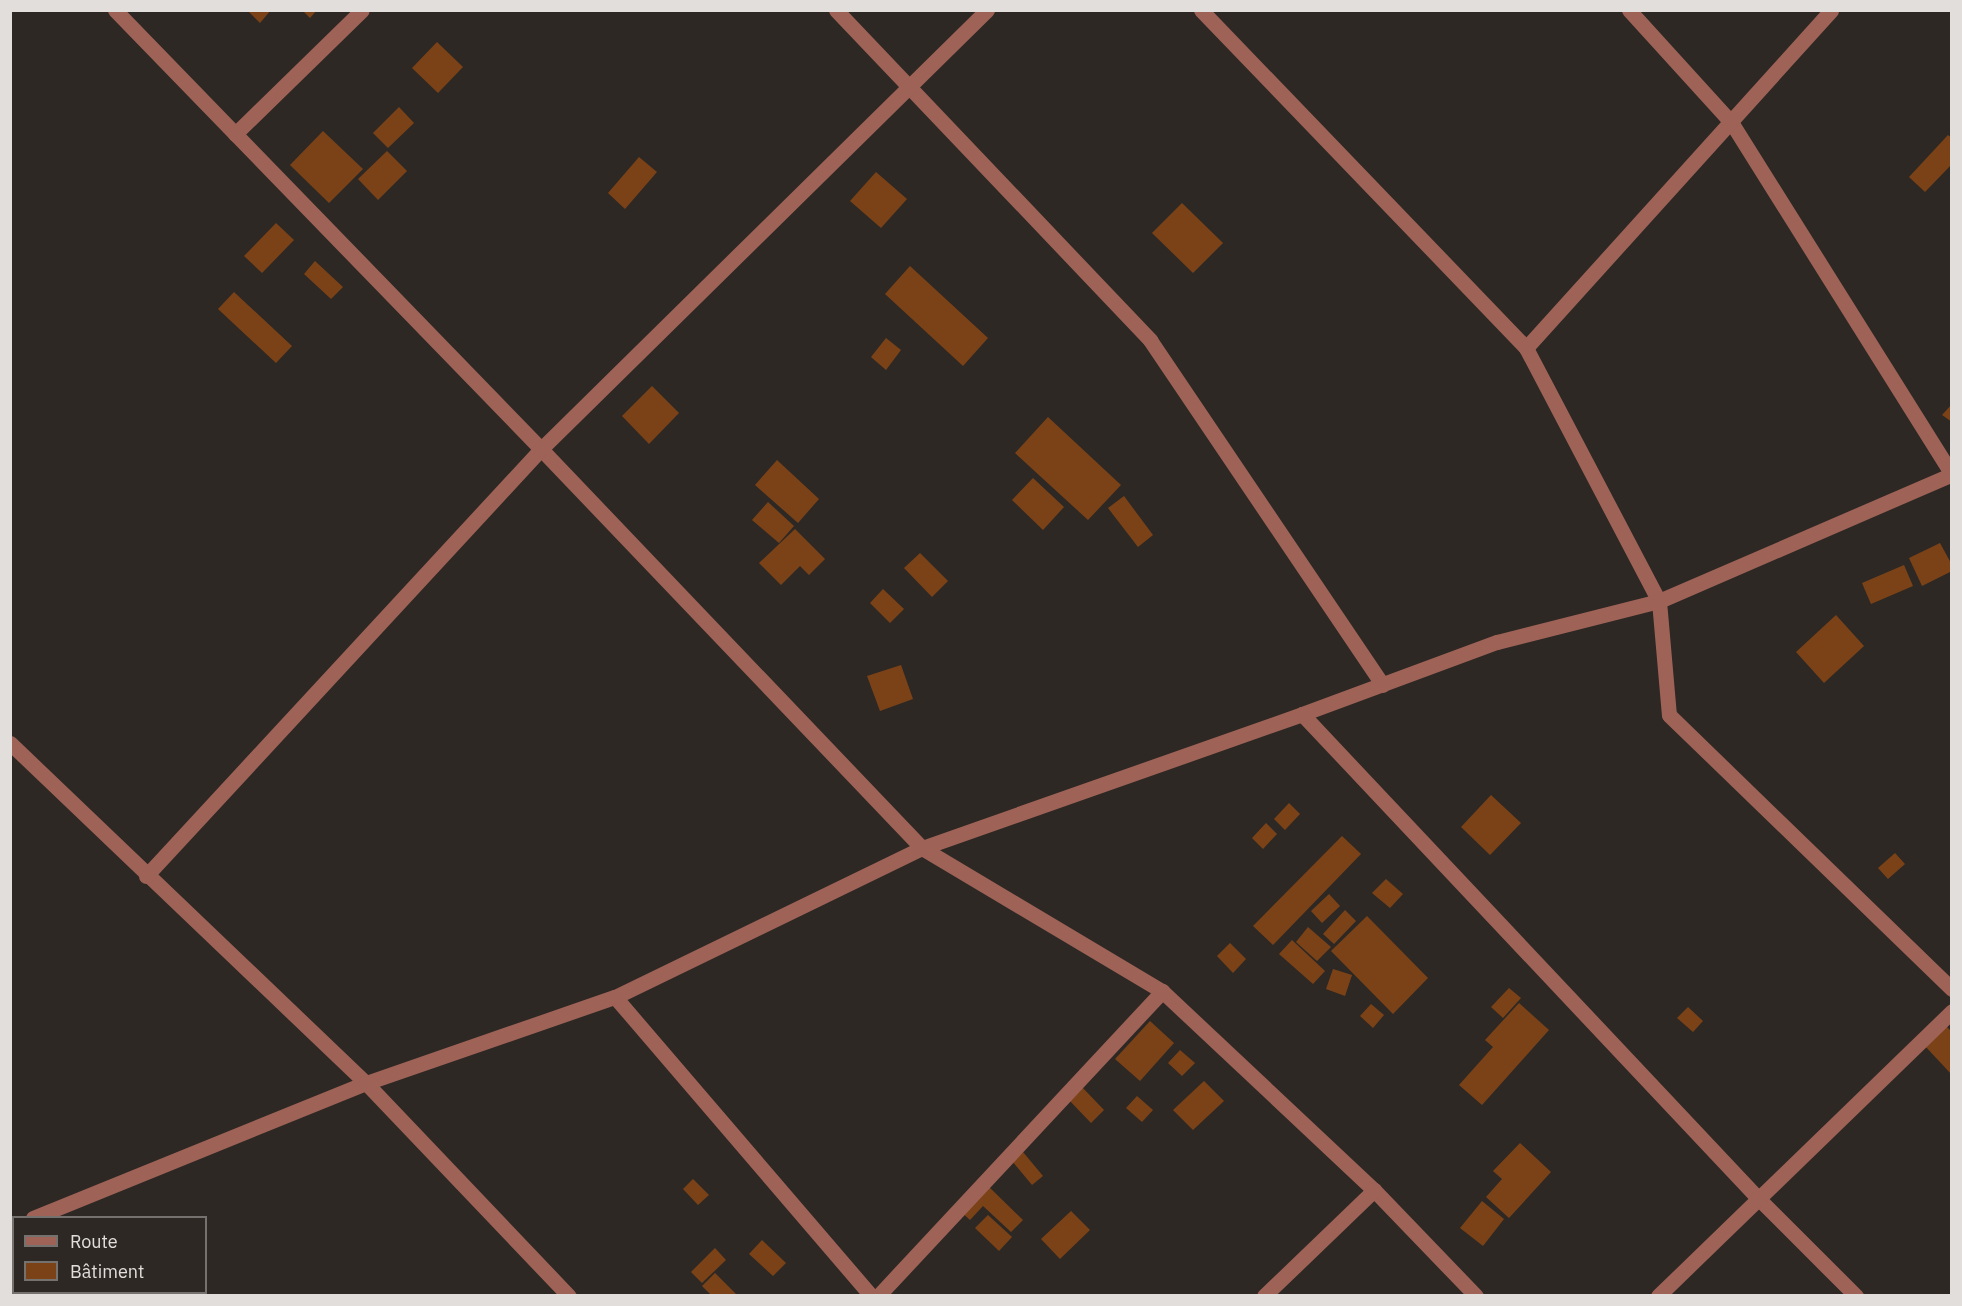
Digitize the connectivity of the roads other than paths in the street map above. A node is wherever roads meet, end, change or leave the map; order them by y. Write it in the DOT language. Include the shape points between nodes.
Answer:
graph roads {
  1 [pos="116,10"];
  2 [pos="362,10"];
  3 [pos="836,10"];
  4 [pos="987,10"];
  5 [pos="1201,10"];
  6 [pos="1629,10"];
  7 [pos="1831,10"];
  8 [pos="909,87"];
  9 [pos="1731,122"];
  10 [pos="236,134"];
  11 [pos="1526,348"];
  12 [pos="541,449"];
  13 [pos="1659,602"];
  14 [pos="1383,685"];
  15 [pos="1302,714"];
  16 [pos="10,743"];
  17 [pos="922,848"];
  18 [pos="146,876"];
  19 [pos="1952,989"];
  20 [pos="1161,991"];
  21 [pos="615,997"];
  22 [pos="1952,1011"];
  23 [pos="366,1083"];
  24 [pos="1374,1190"];
  25 [pos="1758,1198"];
  26 [pos="38,1216"];
  27 [pos="569,1296"];
  28 [pos="871,1296"];
  29 [pos="878,1296"];
  30 [pos="1264,1296"];
  31 [pos="1476,1296"];
  32 [pos="1658,1296"];
  33 [pos="1857,1296"];
  1 -- 10 [label="street"];
  2 -- 10 [label="street"];
  3 -- 8 [label="street"];
  4 -- 8 [label="street"];
  5 -- 11 [label="street"];
  6 -- 9 [label="street"];
  7 -- 9 [label="street"];
  8 -- 12 [label="street"];
  8 -- 14 [label="street" via="1150,339"];
  9 -- 11 [label="street"];
  9 -- 13 [label="street" via="1952,474"];
  10 -- 12 [label="street"];
  11 -- 13 [label="street"];
  12 -- 17 [label="street"];
  12 -- 18 [label="street"];
  13 -- 14 [label="street" via="1497,642"];
  13 -- 19 [label="street" via="1669,715"];
  14 -- 15 [label="street"];
  15 -- 17 [label="street"];
  15 -- 25 [label="street"];
  16 -- 18 [label="street"];
  17 -- 20 [label="street"];
  17 -- 21 [label="street"];
  18 -- 23 [label="street"];
  20 -- 24 [label="street"];
  20 -- 29 [label="street"];
  21 -- 23 [label="street"];
  21 -- 28 [label="street"];
  22 -- 25 [label="street"];
  23 -- 26 [label="street"];
  23 -- 27 [label="street"];
  24 -- 30 [label="street"];
  24 -- 31 [label="street"];
  25 -- 32 [label="street"];
  25 -- 33 [label="street"];
}
